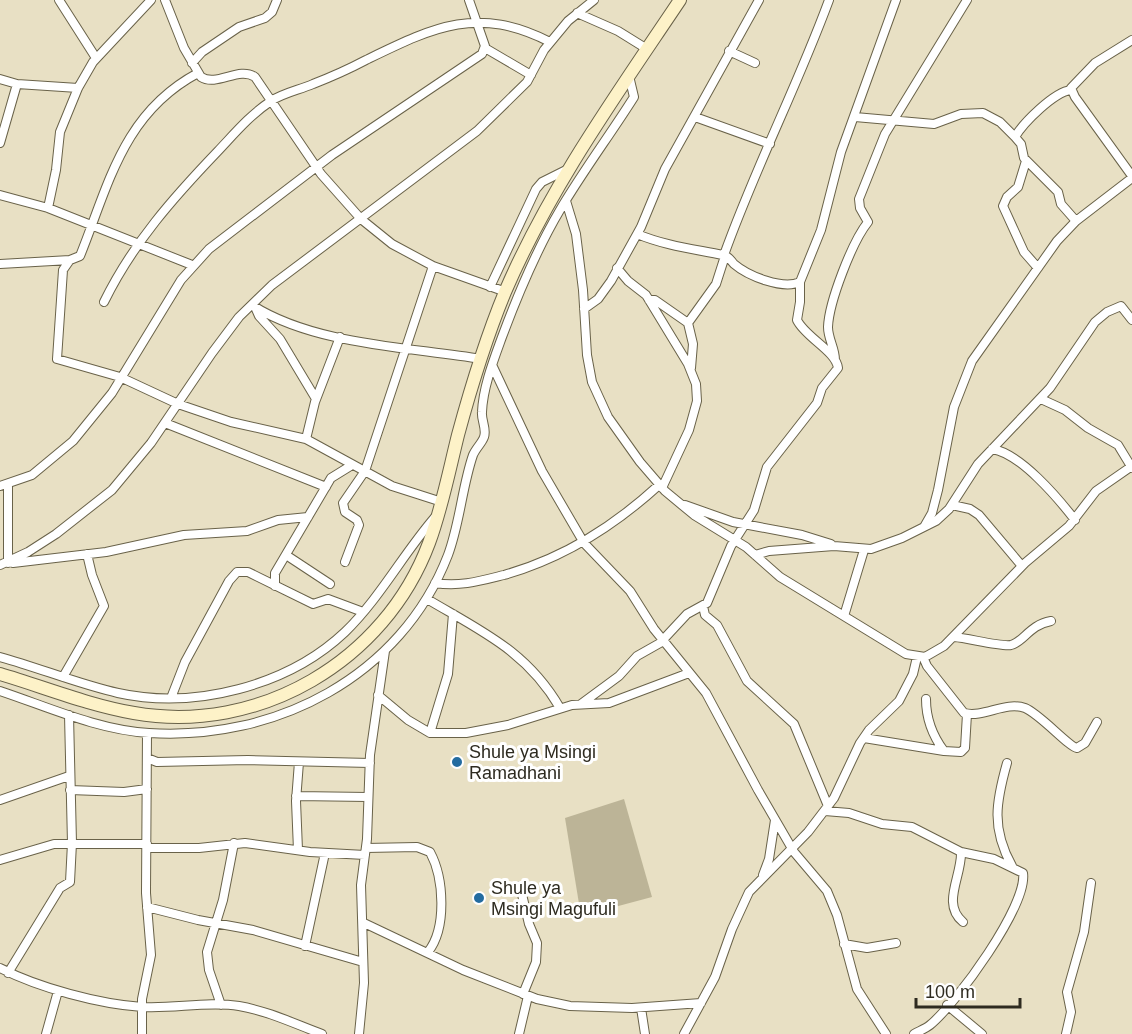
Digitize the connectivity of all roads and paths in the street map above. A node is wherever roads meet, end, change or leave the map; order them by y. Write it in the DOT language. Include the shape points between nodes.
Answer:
graph roads {
  1 [pos="59,0"];
  2 [pos="151,0"];
  3 [pos="165,0"];
  4 [pos="277,0"];
  5 [pos="469,0"];
  6 [pos="594,0"];
  7 [pos="680,0"];
  8 [pos="759,0"];
  9 [pos="829,0"];
  10 [pos="896,0"];
  11 [pos="967,0"];
  12 [pos="578,13"];
  13 [pos="476,21"];
  14 [pos="1132,40"];
  15 [pos="550,42"];
  16 [pos="485,48"];
  17 [pos="647,49"];
  18 [pos="729,51"];
  19 [pos="96,58"];
  20 [pos="192,63"];
  21 [pos="755,63"];
  22 [pos="198,74"];
  23 [pos="531,75"];
  24 [pos="629,76"];
  25 [pos="0,79"];
  26 [pos="17,84"];
  27 [pos="78,88"];
  28 [pos="1071,90"];
  29 [pos="271,101"];
  30 [pos="695,117"];
  31 [pos="855,117"];
  32 [pos="893,119"];
  33 [pos="1015,137"];
  34 [pos="0,143"];
  35 [pos="770,144"];
  36 [pos="1026,160"];
  37 [pos="316,167"];
  38 [pos="569,169"];
  39 [pos="1132,177"];
  40 [pos="0,195"];
  41 [pos="566,201"];
  42 [pos="48,208"];
  43 [pos="361,219"];
  44 [pos="1076,221"];
  45 [pos="89,225"];
  46 [pos="637,234"];
  47 [pos="139,244"];
  48 [pos="725,256"];
  49 [pos="69,260"];
  50 [pos="0,264"];
  51 [pos="192,266"];
  52 [pos="433,266"];
  53 [pos="617,267"];
  54 [pos="1038,268"];
  55 [pos="800,282"];
  56 [pos="490,287"];
  57 [pos="506,292"];
  58 [pos="649,300"];
  59 [pos="104,302"];
  60 [pos="254,306"];
  61 [pos="584,309"];
  62 [pos="1132,320"];
  63 [pos="688,323"];
  64 [pos="340,337"];
  65 [pos="406,349"];
  66 [pos="481,359"];
  67 [pos="835,360"];
  68 [pos="493,367"];
  69 [pos="691,371"];
  70 [pos="120,377"];
  71 [pos="316,399"];
  72 [pos="1041,399"];
  73 [pos="178,404"];
  74 [pos="165,423"];
  75 [pos="306,438"];
  76 [pos="992,449"];
  77 [pos="352,465"];
  78 [pos="1132,467"];
  79 [pos="365,471"];
  80 [pos="4,486"];
  81 [pos="326,487"];
  82 [pos="661,487"];
  83 [pos="442,502"];
  84 [pos="682,505"];
  85 [pos="952,505"];
  86 [pos="436,516"];
  87 [pos="308,517"];
  88 [pos="1075,520"];
  89 [pos="747,524"];
  90 [pos="924,526"];
  91 [pos="734,540"];
  92 [pos="584,543"];
  93 [pos="834,546"];
  94 [pos="864,550"];
  95 [pos="87,554"];
  96 [pos="286,555"];
  97 [pos="755,555"];
  98 [pos="345,562"];
  99 [pos="5,564"];
  100 [pos="1022,566"];
  101 [pos="275,573"];
  102 [pos="260,578"];
  103 [pos="435,583"];
  104 [pos="330,584"];
  105 [pos="275,586"];
  106 [pos="426,599"];
  107 [pos="703,606"];
  108 [pos="363,612"];
  109 [pos="453,614"];
  110 [pos="844,616"];
  111 [pos="1051,621"];
  112 [pos="954,637"];
  113 [pos="663,639"];
  114 [pos="384,651"];
  115 [pos="0,657"];
  116 [pos="920,657"];
  117 [pos="689,673"];
  118 [pos="0,674"];
  119 [pos="63,677"];
  120 [pos="0,691"];
  121 [pos="378,695"];
  122 [pos="171,698"];
  123 [pos="926,699"];
  124 [pos="581,704"];
  125 [pos="561,708"];
  126 [pos="967,714"];
  127 [pos="69,715"];
  128 [pos="1097,722"];
  129 [pos="147,733"];
  130 [pos="430,733"];
  131 [pos="864,738"];
  132 [pos="945,751"];
  133 [pos="147,758"];
  134 [pos="299,762"];
  135 [pos="370,763"];
  136 [pos="1007,763"];
  137 [pos="69,776"];
  138 [pos="147,789"];
  139 [pos="70,790"];
  140 [pos="296,796"];
  141 [pos="368,797"];
  142 [pos="0,800"];
  143 [pos="826,809"];
  144 [pos="775,820"];
  145 [pos="72,843"];
  146 [pos="234,843"];
  147 [pos="147,846"];
  148 [pos="791,846"];
  149 [pos="298,850"];
  150 [pos="365,852"];
  151 [pos="961,852"];
  152 [pos="325,853"];
  153 [pos="0,860"];
  154 [pos="1012,866"];
  155 [pos="762,877"];
  156 [pos="1091,883"];
  157 [pos="520,886"];
  158 [pos="147,906"];
  159 [pos="963,922"];
  160 [pos="217,923"];
  161 [pos="364,923"];
  162 [pos="896,943"];
  163 [pos="844,945"];
  164 [pos="305,946"];
  165 [pos="428,952"];
  166 [pos="363,962"];
  167 [pos="4,971"];
  168 [pos="58,990"];
  169 [pos="526,995"];
  170 [pos="701,1004"];
  171 [pos="221,1005"];
  172 [pos="947,1005"];
  173 [pos="142,1007"];
  174 [pos="641,1008"];
  175 [pos="46,1034"];
  176 [pos="142,1034"];
  177 [pos="322,1034"];
  178 [pos="359,1034"];
  179 [pos="519,1034"];
  180 [pos="645,1034"];
  181 [pos="684,1034"];
  182 [pos="886,1034"];
  183 [pos="914,1034"];
  184 [pos="982,1034"];
  185 [pos="1066,1034"];
  1 -- 19 [label="street"];
  2 -- 19 [label="street"];
  3 -- 20 [label="street"];
  4 -- 20 [label="street" via="265,18 239,27"];
  5 -- 13 [label="street"];
  6 -- 12 [label="street"];
  7 -- 17 [label="main road"];
  8 -- 18 [label="street"];
  9 -- 35 [label="street"];
  10 -- 31 [label="street"];
  11 -- 32 [label="street"];
  12 -- 15 [label="street"];
  12 -- 17 [label="street"];
  13 -- 15 [label="street" via="516,28"];
  13 -- 16 [label="street"];
  13 -- 29 [label="street" via="443,27 403,42"];
  14 -- 28 [label="street" via="1095,63"];
  15 -- 23 [label="street"];
  16 -- 23 [label="street"];
  16 -- 37 [label="street" via="480,57"];
  17 -- 24 [label="main road"];
  18 -- 21 [label="street"];
  18 -- 30 [label="street"];
  19 -- 27 [label="street"];
  20 -- 22 [label="street"];
  22 -- 29 [label="street" via="206,80 251,74"];
  22 -- 45 [label="street" via="168,93 139,123 113,168"];
  23 -- 43 [label="street" via="477,131"];
  24 -- 38 [label="main road"];
  24 -- 41 [label="street" via="634,97"];
  25 -- 26 [label="street"];
  26 -- 27 [label="street"];
  26 -- 34 [label="street"];
  27 -- 42 [label="street" via="60,132"];
  28 -- 33 [label="street" via="1040,109"];
  28 -- 39 [label="street"];
  29 -- 37 [label="street"];
  29 -- 47 [label="street" via="189,178"];
  30 -- 35 [label="street"];
  30 -- 46 [label="street" via="665,169"];
  31 -- 32 [label="street"];
  31 -- 55 [label="street" via="841,152 821,230"];
  32 -- 33 [label="street" via="934,124 962,114 983,113"];
  32 -- 67 [label="street" via="860,195 860,208 868,222 853,244 834,302 828,328"];
  33 -- 36 [label="street"];
  35 -- 48 [label="street"];
  36 -- 44 [label="street" via="1058,192 1061,204"];
  36 -- 54 [label="street" via="1018,187 1007,197 1003,208 1024,252"];
  37 -- 43 [label="street"];
  37 -- 51 [label="street" via="230,231"];
  38 -- 56 [label="street" via="536,189"];
  38 -- 57 [label="main road" via="544,210"];
  39 -- 44 [label="street"];
  40 -- 42 [label="street"];
  41 -- 61 [label="street" via="576,234"];
  41 -- 68 [label="street" via="517,298"];
  42 -- 45 [label="street"];
  43 -- 52 [label="street" via="392,244"];
  43 -- 60 [label="street" via="272,285"];
  44 -- 54 [label="street"];
  45 -- 47 [label="street"];
  45 -- 49 [label="street" via="80,256"];
  46 -- 48 [label="street" via="664,244"];
  46 -- 53 [label="street"];
  47 -- 51 [label="street"];
  47 -- 59 [label="street" via="121,268"];
  48 -- 55 [label="street" via="735,265 772,282"];
  48 -- 63 [label="street" via="716,284"];
  49 -- 50 [label="street"];
  49 -- 70 [label="street" via="62,276 57,359"];
  51 -- 70 [label="street"];
  52 -- 56 [label="street"];
  52 -- 65 [label="street"];
  53 -- 58 [label="street"];
  53 -- 61 [label="street" via="598,299"];
  54 -- 90 [label="street" via="964,375 932,513"];
  55 -- 67 [label="street" via="797,320"];
  56 -- 57 [label="street"];
  57 -- 66 [label="main road"];
  58 -- 63 [label="street" via="655,300"];
  58 -- 69 [label="street"];
  60 -- 64 [label="street" via="290,325"];
  60 -- 71 [label="street" via="280,339"];
  60 -- 73 [label="street" via="215,348"];
  61 -- 82 [label="street" via="587,355 600,403"];
  62 -- 72 [label="street" via="1121,306 1099,317"];
  63 -- 69 [label="street" via="693,344"];
  64 -- 65 [label="street"];
  64 -- 71 [label="street"];
  65 -- 66 [label="street"];
  65 -- 79 [label="street"];
  66 -- 83 [label="main road"];
  67 -- 89 [label="street" via="838,368 822,388 817,403 767,467"];
  68 -- 92 [label="street" via="542,471"];
  68 -- 103 [label="street" via="482,413 484,437 473,454 454,538"];
  69 -- 82 [label="street" via="697,395 695,407 689,430"];
  70 -- 73 [label="street"];
  70 -- 80 [label="street" via="73,441 32,476"];
  71 -- 75 [label="street"];
  72 -- 76 [label="street"];
  72 -- 78 [label="street" via="1118,445"];
  73 -- 74 [label="street"];
  73 -- 75 [label="street" via="243,425"];
  74 -- 81 [label="street"];
  74 -- 99 [label="street" via="112,490 56,534"];
  75 -- 77 [label="street"];
  76 -- 85 [label="street"];
  76 -- 88 [label="street" via="1001,451 1029,472"];
  77 -- 79 [label="street"];
  77 -- 81 [label="street" via="335,474"];
  78 -- 88 [label="street" via="1096,491"];
  79 -- 83 [label="street" via="397,489"];
  79 -- 98 [label="street" via="344,503 345,512 359,525"];
  80 -- 99 [label="street"];
  81 -- 87 [label="street"];
  82 -- 84 [label="street"];
  82 -- 92 [label="street"];
  83 -- 86 [label="main road"];
  84 -- 89 [label="street"];
  84 -- 91 [label="street"];
  85 -- 90 [label="street" via="936,521"];
  85 -- 100 [label="street" via="979,515"];
  86 -- 108 [label="street"];
  86 -- 118 [label="main road" via="420,566 376,630 357,650 322,674 269,700 241,710 211,714 135,713"];
  87 -- 95 [label="street" via="278,520 248,531 184,535"];
  87 -- 96 [label="street"];
  88 -- 100 [label="street"];
  89 -- 91 [label="street"];
  89 -- 93 [label="street"];
  90 -- 94 [label="street"];
  91 -- 97 [label="street"];
  91 -- 107 [label="street" via="716,586"];
  92 -- 103 [label="street" via="541,563 480,581"];
  92 -- 113 [label="street" via="630,591"];
  93 -- 94 [label="street"];
  93 -- 97 [label="street"];
  94 -- 110 [label="street"];
  95 -- 99 [label="street"];
  95 -- 119 [label="street" via="104,606"];
  96 -- 101 [label="street"];
  96 -- 104 [label="street"];
  97 -- 110 [label="street" via="780,577"];
  100 -- 112 [label="street"];
  101 -- 102 [label="street"];
  101 -- 105 [label="street"];
  102 -- 105 [label="street"];
  102 -- 122 [label="street" via="242,571 234,574 185,662"];
  103 -- 106 [label="street"];
  105 -- 108 [label="street" via="313,603 328,599"];
  106 -- 109 [label="street"];
  106 -- 114 [label="street"];
  107 -- 113 [label="street" via="687,614"];
  107 -- 143 [label="street" via="747,681 794,724"];
  108 -- 122 [label="street" via="344,633 295,667 260,683"];
  109 -- 125 [label="street" via="525,661"];
  109 -- 130 [label="street" via="448,674"];
  110 -- 116 [label="street" via="873,636"];
  111 -- 112 [label="street" via="1029,630 1009,645"];
  112 -- 116 [label="street" via="936,652"];
  113 -- 117 [label="street"];
  113 -- 124 [label="street"];
  114 -- 121 [label="street"];
  114 -- 129 [label="street" via="332,690 273,719 227,731"];
  115 -- 119 [label="street"];
  116 -- 126 [label="street"];
  116 -- 131 [label="street" via="899,701"];
  117 -- 124 [label="street" via="612,702"];
  117 -- 144 [label="street" via="710,699"];
  119 -- 122 [label="street" via="121,693"];
  120 -- 127 [label="street"];
  121 -- 130 [label="street"];
  121 -- 135 [label="street"];
  123 -- 132 [label="street" via="927,716"];
  124 -- 125 [label="street"];
  125 -- 130 [label="street" via="466,733"];
  126 -- 128 [label="street" via="1024,708 1061,733 1068,745 1077,748 1085,743"];
  126 -- 132 [label="street" via="965,748 961,752"];
  127 -- 129 [label="street"];
  127 -- 137 [label="street"];
  129 -- 133 [label="street"];
  131 -- 132 [label="street"];
  131 -- 143 [label="street"];
  133 -- 134 [label="street" via="157,762"];
  133 -- 138 [label="street"];
  134 -- 135 [label="street"];
  134 -- 140 [label="street"];
  135 -- 141 [label="street"];
  136 -- 154 [label="street" via="996,818"];
  137 -- 139 [label="street"];
  137 -- 142 [label="street"];
  138 -- 139 [label="street"];
  138 -- 147 [label="street"];
  139 -- 145 [label="street"];
  140 -- 141 [label="street"];
  140 -- 149 [label="street"];
  141 -- 150 [label="street"];
  143 -- 148 [label="street"];
  143 -- 151 [label="street" via="882,825 912,827"];
  144 -- 148 [label="street"];
  144 -- 155 [label="street"];
  145 -- 147 [label="street"];
  145 -- 153 [label="street" via="31,849"];
  145 -- 167 [label="street" via="69,885 60,888"];
  146 -- 147 [label="street" via="199,848"];
  146 -- 149 [label="street"];
  146 -- 160 [label="street"];
  147 -- 158 [label="street"];
  148 -- 155 [label="street"];
  148 -- 163 [label="street" via="831,899"];
  149 -- 152 [label="street"];
  150 -- 152 [label="street"];
  150 -- 161 [label="street" via="361,885"];
  150 -- 165 [label="street" via="417,847 430,852 441,905 437,941"];
  151 -- 154 [label="street"];
  151 -- 159 [label="street" via="952,907"];
  152 -- 164 [label="street"];
  154 -- 172 [label="street" via="1024,876 1014,904 991,950"];
  155 -- 170 [label="street" via="739,909 716,977"];
  156 -- 185 [label="street" via="1084,932 1067,992 1071,1015"];
  157 -- 169 [label="street" via="537,943"];
  158 -- 160 [label="street"];
  158 -- 173 [label="street" via="151,955"];
  160 -- 164 [label="street"];
  160 -- 171 [label="street" via="208,959"];
  161 -- 165 [label="street"];
  161 -- 166 [label="street"];
  162 -- 163 [label="street" via="867,948"];
  163 -- 182 [label="street" via="857,989"];
  164 -- 166 [label="street"];
  165 -- 169 [label="street"];
  166 -- 178 [label="street"];
  167 -- 168 [label="street"];
  168 -- 173 [label="street"];
  168 -- 175 [label="street"];
  169 -- 174 [label="street" via="570,1006"];
  169 -- 179 [label="street"];
  170 -- 174 [label="street"];
  170 -- 181 [label="street"];
  171 -- 173 [label="street"];
  171 -- 177 [label="street" via="254,1009"];
  172 -- 183 [label="street" via="929,1026"];
  172 -- 184 [label="street"];
  173 -- 176 [label="street"];
  174 -- 180 [label="street"];
}
